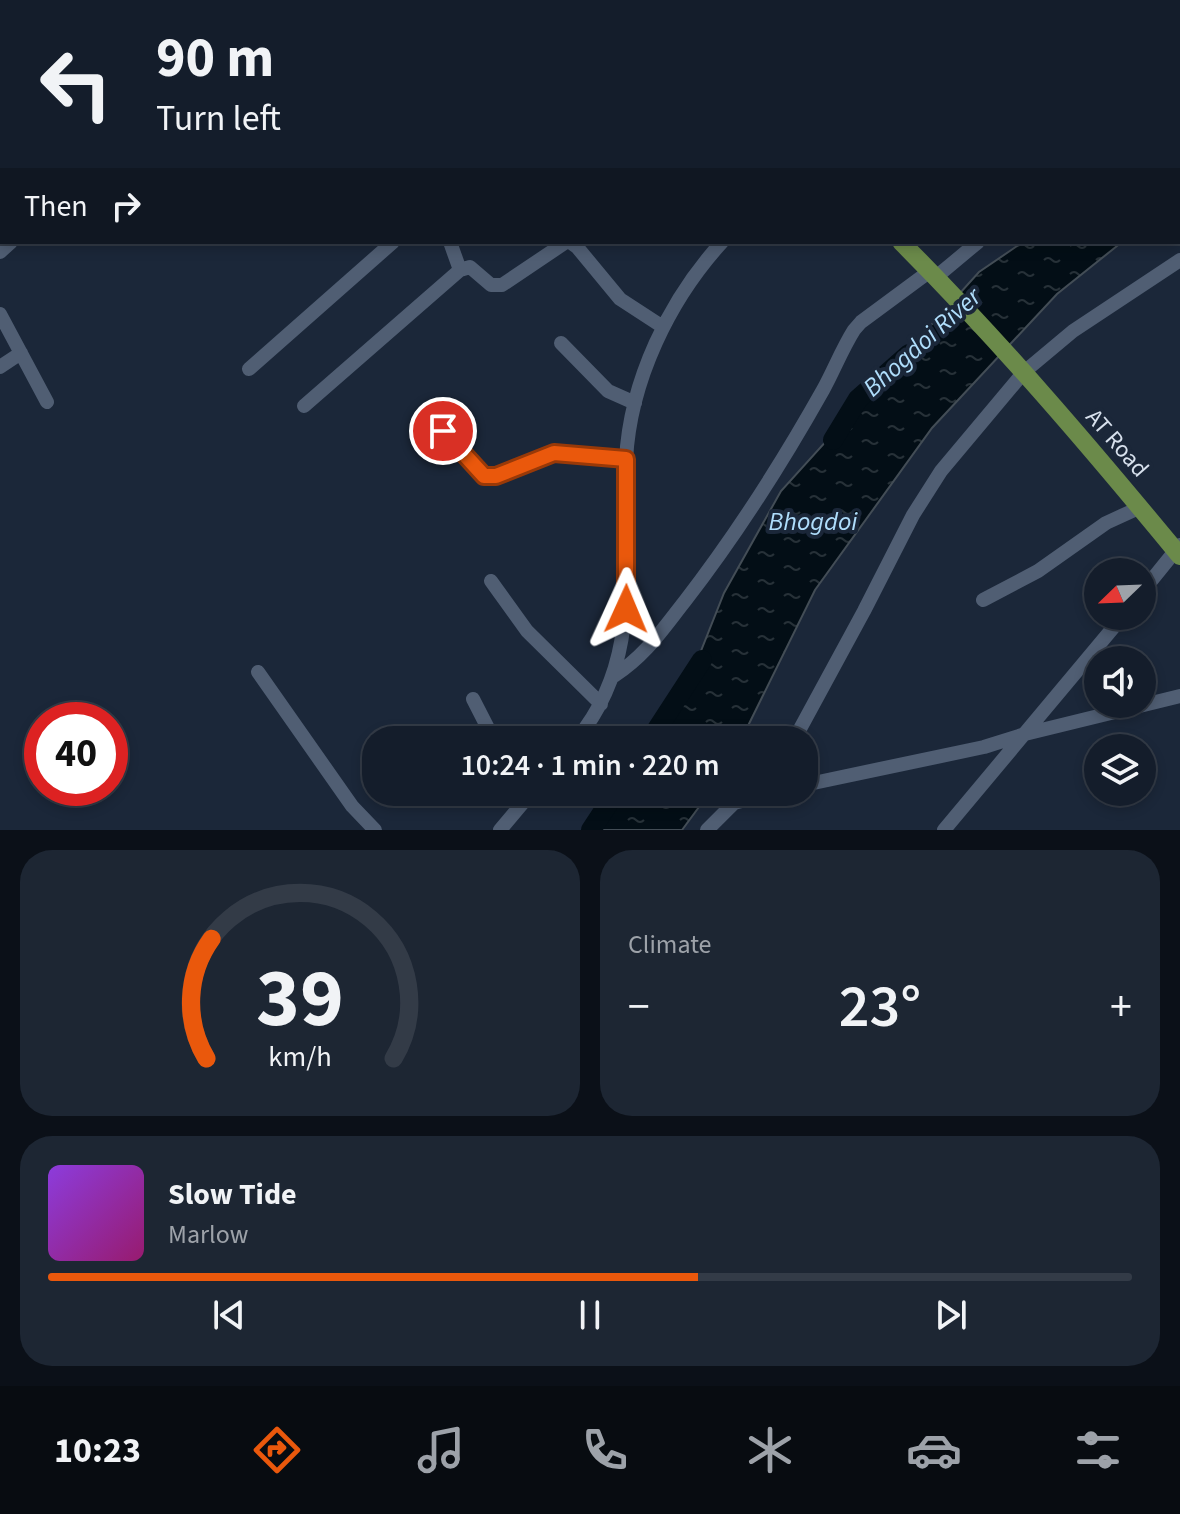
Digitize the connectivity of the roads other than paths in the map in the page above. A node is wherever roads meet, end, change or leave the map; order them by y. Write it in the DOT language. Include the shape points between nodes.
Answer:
graph roads {
  1 [pos="391,244"];
  2 [pos="451,244"];
  3 [pos="565,244"];
  4 [pos="572,244"];
  5 [pos="720,244"];
  6 [pos="903,244"];
  7 [pos="975,244"];
  8 [pos="1180,260"];
  9 [pos="460,270"];
  10 [pos="935,276"];
  11 [pos="0,314"];
  12 [pos="663,327"];
  13 [pos="561,343"];
  14 [pos="21,353"];
  15 [pos="0,367"];
  16 [pos="1020,368"];
  17 [pos="249,369"];
  18 [pos="47,402"];
  19 [pos="635,403"];
  20 [pos="304,406"];
  21 [pos="443,431"];
  22 [pos="626,459"];
  23 [pos="1141,507"];
  24 [pos="1178,550"];
  25 [pos="1156,576"];
  26 [pos="491,581"];
  27 [pos="983,600"];
  28 [pos="1111,630"];
  29 [pos="258,672"];
  30 [pos="614,676"];
  31 [pos="1180,696"];
  32 [pos="473,699"];
  33 [pos="601,704"];
  34 [pos="487,726"];
  35 [pos="586,726"];
  36 [pos="801,726"];
  37 [pos="1025,734"];
  38 [pos="818,782"];
  39 [pos="520,806"];
  40 [pos="731,806"];
  41 [pos="375,830"];
  42 [pos="500,830"];
  43 [pos="707,830"];
  44 [pos="944,830"];
  1 -- 17 [label="street"];
  2 -- 9 [label="street"];
  3 -- 9 [label="street" via="502,285 491,285 470,267"];
  4 -- 12 [label="street" via="620,299"];
  5 -- 12 [label="street"];
  6 -- 10 [label="main road"];
  7 -- 10 [label="street"];
  8 -- 16 [label="street"];
  9 -- 20 [label="street"];
  10 -- 16 [label="main road, AT Road"];
  10 -- 30 [label="street" via="854,330 824,389 706,573 648,649"];
  11 -- 14 [label="street"];
  12 -- 19 [label="street"];
  13 -- 19 [label="street" via="608,391"];
  14 -- 15 [label="street"];
  14 -- 18 [label="street"];
  16 -- 23 [label="main road, AT Road"];
  16 -- 36 [label="street" via="928,489"];
  19 -- 22 [label="street"];
  21 -- 22 [label="street" via="484,476 554,453"];
  22 -- 30 [label="street" via="626,609"];
  23 -- 24 [label="main road, AT Road"];
  23 -- 27 [label="street"];
  24 -- 25 [label="street"];
  26 -- 33 [label="street" via="536,641"];
  28 -- 37 [label="street"];
  29 -- 41 [label="street" via="352,806"];
  30 -- 33 [label="street"];
  31 -- 37 [label="street"];
  32 -- 34 [label="street"];
  33 -- 35 [label="street"];
  37 -- 38 [label="street"];
  37 -- 44 [label="street"];
  39 -- 42 [label="street"];
  40 -- 43 [label="street"];
}
